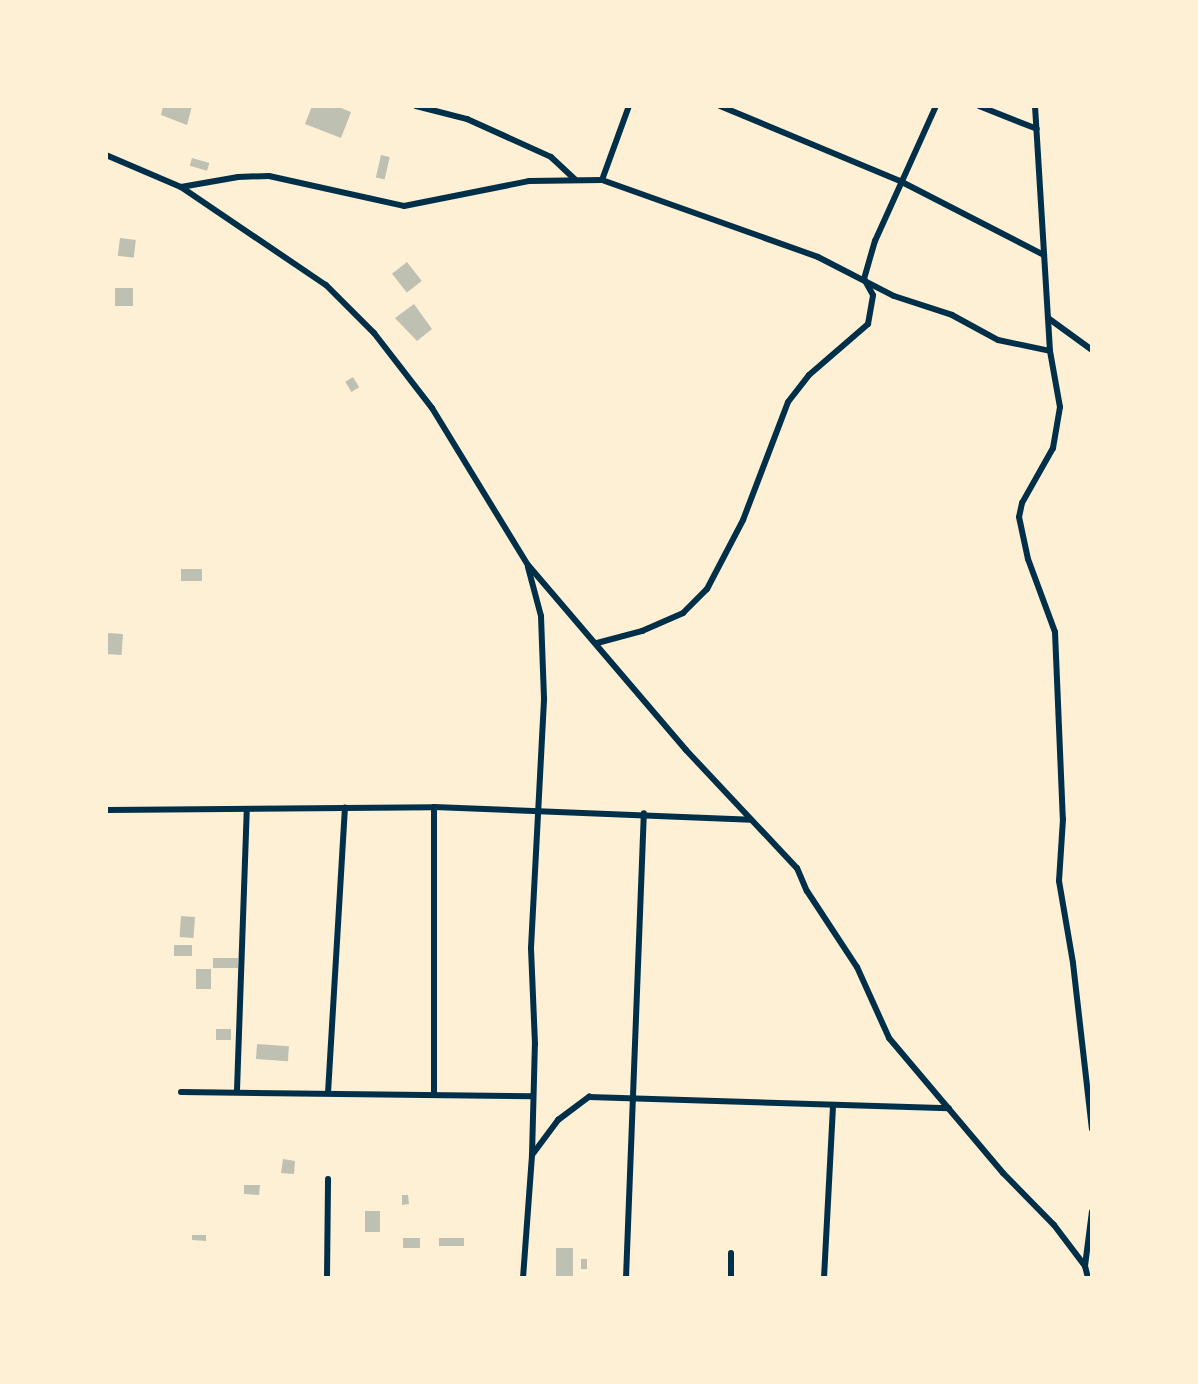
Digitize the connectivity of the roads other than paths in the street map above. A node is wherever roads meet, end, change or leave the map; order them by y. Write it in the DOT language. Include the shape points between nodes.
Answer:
graph roads {
  1 [pos="416,106"];
  2 [pos="629,106"];
  3 [pos="720,106"];
  4 [pos="936,106"];
  5 [pos="979,106"];
  6 [pos="1035,106"];
  7 [pos="1036,129"];
  8 [pos="106,155"];
  9 [pos="575,179"];
  10 [pos="602,180"];
  11 [pos="900,181"];
  12 [pos="181,187"];
  13 [pos="1044,255"];
  14 [pos="864,279"];
  15 [pos="1048,318"];
  16 [pos="1092,350"];
  17 [pos="1050,351"];
  18 [pos="528,565"];
  19 [pos="597,643"];
  20 [pos="434,807"];
  21 [pos="345,808"];
  22 [pos="108,810"];
  23 [pos="247,810"];
  24 [pos="539,811"];
  25 [pos="644,813"];
  26 [pos="751,820"];
  27 [pos="237,1090"];
  28 [pos="181,1092"];
  29 [pos="328,1093"];
  30 [pos="434,1094"];
  31 [pos="533,1096"];
  32 [pos="632,1098"];
  33 [pos="833,1107"];
  34 [pos="949,1108"];
  35 [pos="1092,1129"];
  36 [pos="532,1155"];
  37 [pos="328,1179"];
  38 [pos="1092,1211"];
  39 [pos="732,1253"];
  40 [pos="1085,1266"];
  41 [pos="327,1278"];
  42 [pos="523,1278"];
  43 [pos="626,1278"];
  44 [pos="731,1278"];
  45 [pos="824,1278"];
  46 [pos="1088,1278"];
  1 -- 9 [label="street" via="467,119 551,157"];
  2 -- 10 [label="street"];
  3 -- 11 [label="street"];
  4 -- 11 [label="street"];
  5 -- 7 [label="street"];
  6 -- 7 [label="street"];
  7 -- 13 [label="street"];
  8 -- 12 [label="street"];
  9 -- 10 [label="street"];
  9 -- 12 [label="street" via="490,186 404,206 269,176"];
  10 -- 14 [label="street" via="700,217 737,226"];
  11 -- 13 [label="street"];
  11 -- 14 [label="street"];
  12 -- 18 [label="street" via="308,271 357,313 432,408"];
  13 -- 15 [label="street"];
  14 -- 17 [label="street" via="894,296 952,315 999,340"];
  14 -- 19 [label="street" via="873,295 868,324 809,375 788,402 743,520 707,588 683,613 642,631"];
  15 -- 16 [label="street"];
  15 -- 17 [label="street"];
  17 -- 35 [label="street" via="1060,407 1058,429 1053,448 1022,503 1020,517 1029,559 1054,632 1063,819 1059,881 1073,963"];
  18 -- 19 [label="street"];
  18 -- 24 [label="street" via="541,616 544,698"];
  19 -- 26 [label="street" via="686,750"];
  20 -- 21 [label="street"];
  20 -- 24 [label="street"];
  20 -- 30 [label="street"];
  21 -- 23 [label="street"];
  21 -- 29 [label="street"];
  22 -- 23 [label="street"];
  23 -- 27 [label="street"];
  24 -- 25 [label="street"];
  24 -- 31 [label="street" via="531,948"];
  25 -- 26 [label="street"];
  25 -- 32 [label="street"];
  26 -- 34 [label="street" via="797,868 807,891 856,967 889,1038"];
  27 -- 28 [label="street"];
  27 -- 29 [label="street"];
  29 -- 30 [label="street"];
  30 -- 31 [label="street"];
  31 -- 36 [label="street"];
  32 -- 33 [label="street"];
  32 -- 36 [label="street" via="589,1097 558,1120"];
  32 -- 43 [label="street"];
  33 -- 34 [label="street"];
  33 -- 45 [label="street"];
  34 -- 40 [label="street" via="1003,1173 1034,1202"];
  36 -- 42 [label="street"];
  37 -- 41 [label="street"];
  38 -- 40 [label="street"];
  39 -- 44 [label="street"];
  40 -- 46 [label="street"];
}
